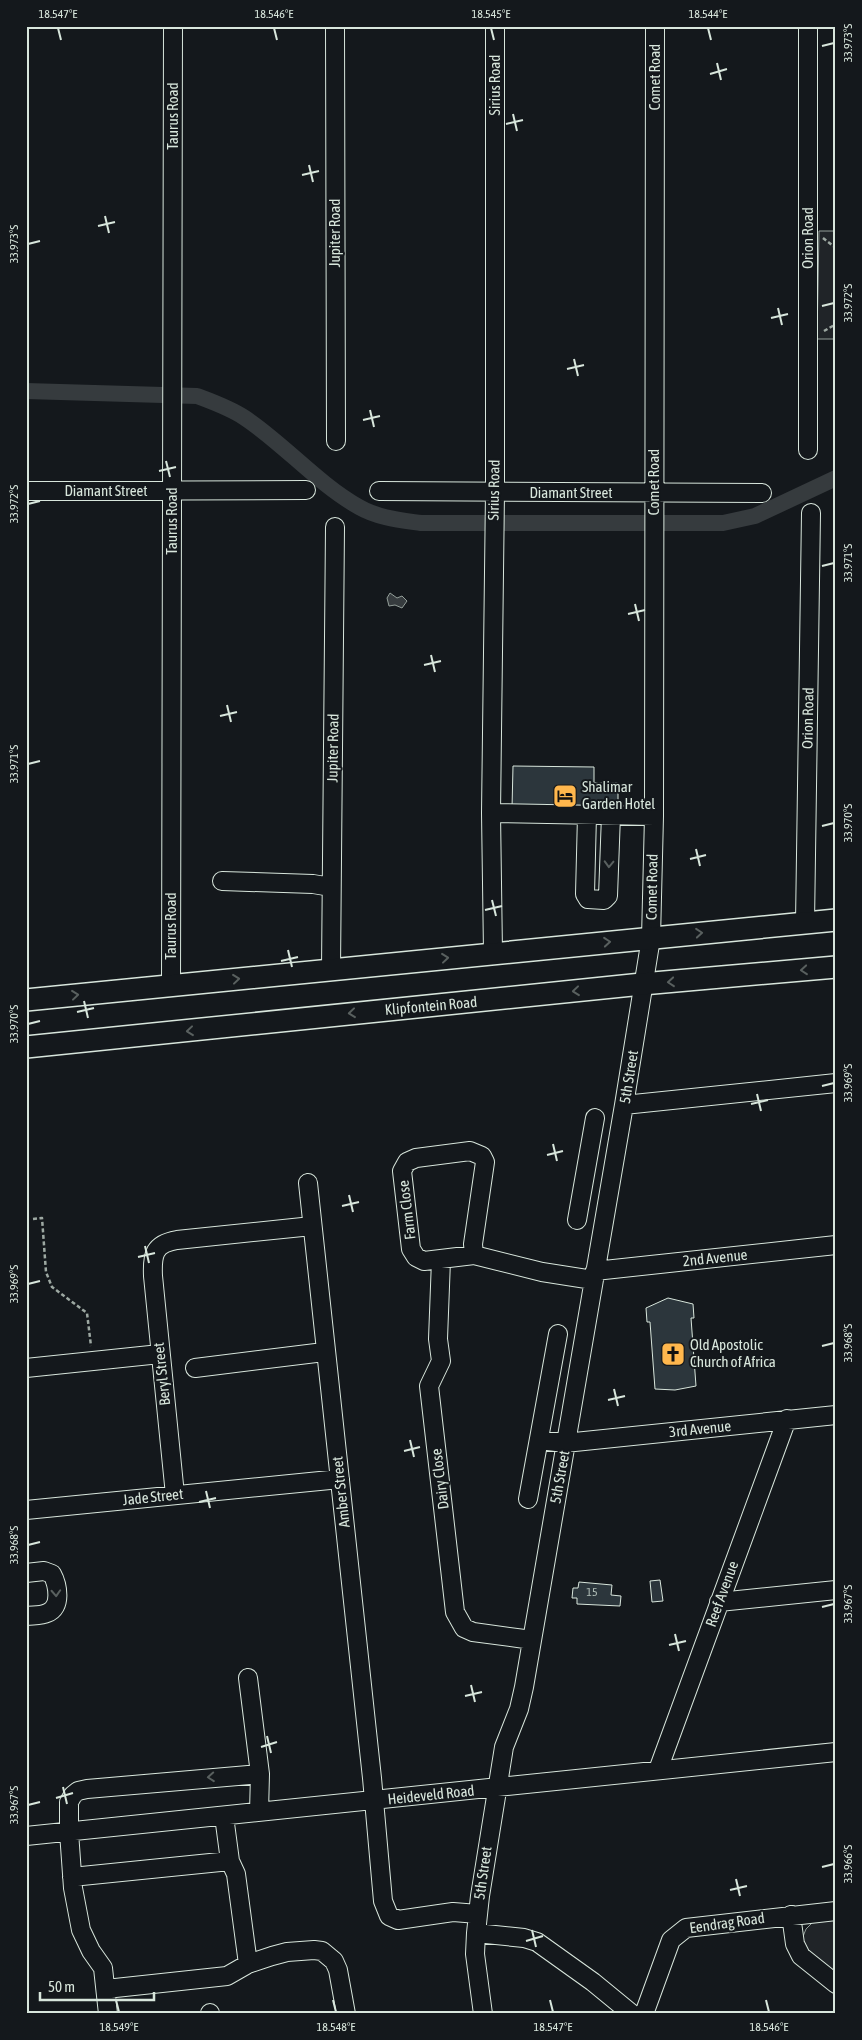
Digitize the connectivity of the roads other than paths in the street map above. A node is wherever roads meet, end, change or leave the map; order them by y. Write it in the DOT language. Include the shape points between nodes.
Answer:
graph roads {
  1 [pos="173,26"];
  2 [pos="334,26"];
  3 [pos="495,26"];
  4 [pos="655,26"];
  5 [pos="808,26"];
  6 [pos="336,440"];
  7 [pos="808,450"];
  8 [pos="306,490"];
  9 [pos="26,491"];
  10 [pos="380,491"];
  11 [pos="172,492"];
  12 [pos="654,493"];
  13 [pos="762,493"];
  14 [pos="494,501"];
  15 [pos="810,513"];
  16 [pos="335,527"];
  17 [pos="491,813"];
  18 [pos="587,814"];
  19 [pos="611,815"];
  20 [pos="654,816"];
  21 [pos="222,881"];
  22 [pos="331,887"];
  23 [pos="836,920"];
  24 [pos="805,923"];
  25 [pos="650,938"];
  26 [pos="493,953"];
  27 [pos="836,967"];
  28 [pos="331,969"];
  29 [pos="642,984"];
  30 [pos="171,986"];
  31 [pos="26,1000"];
  32 [pos="26,1047"];
  33 [pos="836,1083"];
  34 [pos="624,1105"];
  35 [pos="595,1118"];
  36 [pos="584,1177"];
  37 [pos="308,1183"];
  38 [pos="611,1183"];
  39 [pos="577,1220"];
  40 [pos="312,1226"];
  41 [pos="836,1245"];
  42 [pos="474,1255"];
  43 [pos="441,1260"];
  44 [pos="594,1275"];
  45 [pos="558,1334"];
  46 [pos="324,1352"];
  47 [pos="160,1354"];
  48 [pos="26,1368"];
  49 [pos="195,1368"];
  50 [pos="836,1415"];
  51 [pos="787,1419"];
  52 [pos="539,1440"];
  53 [pos="565,1443"];
  54 [pos="340,1479"];
  55 [pos="175,1495"];
  56 [pos="528,1499"];
  57 [pos="26,1510"];
  58 [pos="26,1573"];
  59 [pos="836,1590"];
  60 [pos="718,1602"];
  61 [pos="26,1616"];
  62 [pos="532,1640"];
  63 [pos="248,1678"];
  64 [pos="836,1752"];
  65 [pos="658,1770"];
  66 [pos="260,1774"];
  67 [pos="497,1787"];
  68 [pos="374,1800"];
  69 [pos="259,1812"];
  70 [pos="224,1816"];
  71 [pos="69,1832"];
  72 [pos="26,1836"];
  73 [pos="230,1862"];
  74 [pos="72,1877"];
  75 [pos="836,1910"];
  76 [pos="478,1914"];
  77 [pos="791,1915"];
  78 [pos="476,1933"];
  79 [pos="248,1964"];
  80 [pos="836,1984"];
  81 [pos="106,1989"];
  82 [pos="108,2014"];
  83 [pos="346,2014"];
  84 [pos="483,2014"];
  85 [pos="632,2014"];
  86 [pos="644,2014"];
  1 -- 11 [label="street, Taurus Road"];
  2 -- 6 [label="street, Jupiter Road"];
  3 -- 14 [label="street, Sirius Road"];
  4 -- 12 [label="street, Comet Road"];
  5 -- 7 [label="street, Orion Road"];
  8 -- 11 [label="street, Diamant Street"];
  9 -- 11 [label="street, Diamant Street"];
  10 -- 14 [label="street, Diamant Street"];
  11 -- 30 [label="street, Taurus Road"];
  12 -- 13 [label="street, Diamant Street"];
  12 -- 14 [label="street, Diamant Street"];
  12 -- 20 [label="street, Comet Road"];
  14 -- 17 [label="street, Sirius Road"];
  15 -- 24 [label="street, Orion Road"];
  16 -- 22 [label="street, Jupiter Road"];
  17 -- 18 [label="street"];
  17 -- 26 [label="street, Sirius Road"];
  18 -- 19 [label="street"];
  19 -- 18 [label="street, one-way" via="608,896 604,900 588,900 585,894"];
  19 -- 20 [label="street"];
  20 -- 25 [label="street, Comet Road"];
  21 -- 22 [label="street"];
  22 -- 28 [label="street, Jupiter Road"];
  23 -- 24 [label="main road"];
  25 -- 24 [label="main road, one-way"];
  26 -- 25 [label="main road, one-way"];
  25 -- 29 [label="street, 5th Street"];
  28 -- 26 [label="main road, one-way"];
  27 -- 29 [label="main road, Klipfontein Road, one-way"];
  30 -- 28 [label="main road, one-way"];
  29 -- 32 [label="main road, Klipfontein Road, one-way"];
  29 -- 34 [label="street, 5th Street"];
  31 -- 30 [label="main road, one-way"];
  33 -- 34 [label="street"];
  34 -- 38 [label="street, 5th Street"];
  35 -- 36 [label="street"];
  36 -- 38 [label="street"];
  36 -- 39 [label="street"];
  37 -- 40 [label="street, Amber Street"];
  38 -- 44 [label="street, 5th Street"];
  40 -- 46 [label="street, Amber Street"];
  40 -- 47 [label="street, Beryl Street" via="177,1240 158,1247 154,1254 153,1276"];
  41 -- 44 [label="street, 2nd Avenue"];
  42 -- 43 [label="street, Farm Close"];
  42 -- 43 [label="street, Farm Close" via="485,1162 482,1156 470,1151 416,1158 407,1162 402,1172 411,1249 424,1261"];
  42 -- 44 [label="street, Farm Close" via="542,1272"];
  43 -- 62 [label="street, Dairy Close" via="438,1340 441,1360 429,1386 455,1612 464,1628 473,1632"];
  44 -- 53 [label="street, 5th Street"];
  45 -- 52 [label="street"];
  46 -- 49 [label="street"];
  46 -- 54 [label="street, Amber Street"];
  47 -- 48 [label="street"];
  47 -- 55 [label="street, Beryl Street"];
  50 -- 51 [label="street, 3rd Avenue"];
  51 -- 53 [label="street, 3rd Avenue"];
  51 -- 60 [label="street, Reef Avenue"];
  52 -- 53 [label="street, 3rd Avenue"];
  52 -- 56 [label="street"];
  53 -- 62 [label="street, 5th Street"];
  54 -- 55 [label="street, Jade Street"];
  54 -- 68 [label="street, Amber Street"];
  55 -- 57 [label="street, Jade Street"];
  58 -- 61 [label="street, one-way" via="44,1571 52,1574 58,1600 47,1613"];
  59 -- 60 [label="street"];
  60 -- 65 [label="street, Reef Avenue"];
  62 -- 67 [label="street, 5th Street" via="519,1709 504,1747"];
  63 -- 66 [label="street"];
  64 -- 65 [label="street, Heideveld Road"];
  65 -- 67 [label="street, Heideveld Road"];
  66 -- 69 [label="street"];
  66 -- 71 [label="street, one-way" via="87,1789 78,1792 69,1802"];
  67 -- 68 [label="street, Heideveld Road"];
  67 -- 76 [label="street, 5th Street"];
  68 -- 69 [label="street, Heideveld Road"];
  68 -- 76 [label="street, Amber Street" via="383,1901 390,1916 404,1920 453,1912"];
  69 -- 70 [label="street, Heideveld Road"];
  70 -- 71 [label="street, Heideveld Road"];
  70 -- 73 [label="street"];
  71 -- 72 [label="street, Heideveld Road"];
  71 -- 74 [label="street"];
  73 -- 74 [label="street"];
  73 -- 79 [label="street" via="236,1874"];
  74 -- 81 [label="street" via="81,1930 104,1968"];
  75 -- 77 [label="street, Eendrag Road"];
  76 -- 78 [label="street, 5th Street"];
  77 -- 80 [label="street" via="798,1951"];
  77 -- 86 [label="street, Eendrag Road" via="692,1926 680,1931 671,1940"];
  78 -- 84 [label="street, 5th Street"];
  78 -- 85 [label="street" via="537,1942"];
  79 -- 81 [label="street" via="227,1976"];
  79 -- 83 [label="street" via="287,1952 322,1951 338,1970"];
  81 -- 82 [label="street"];
}
